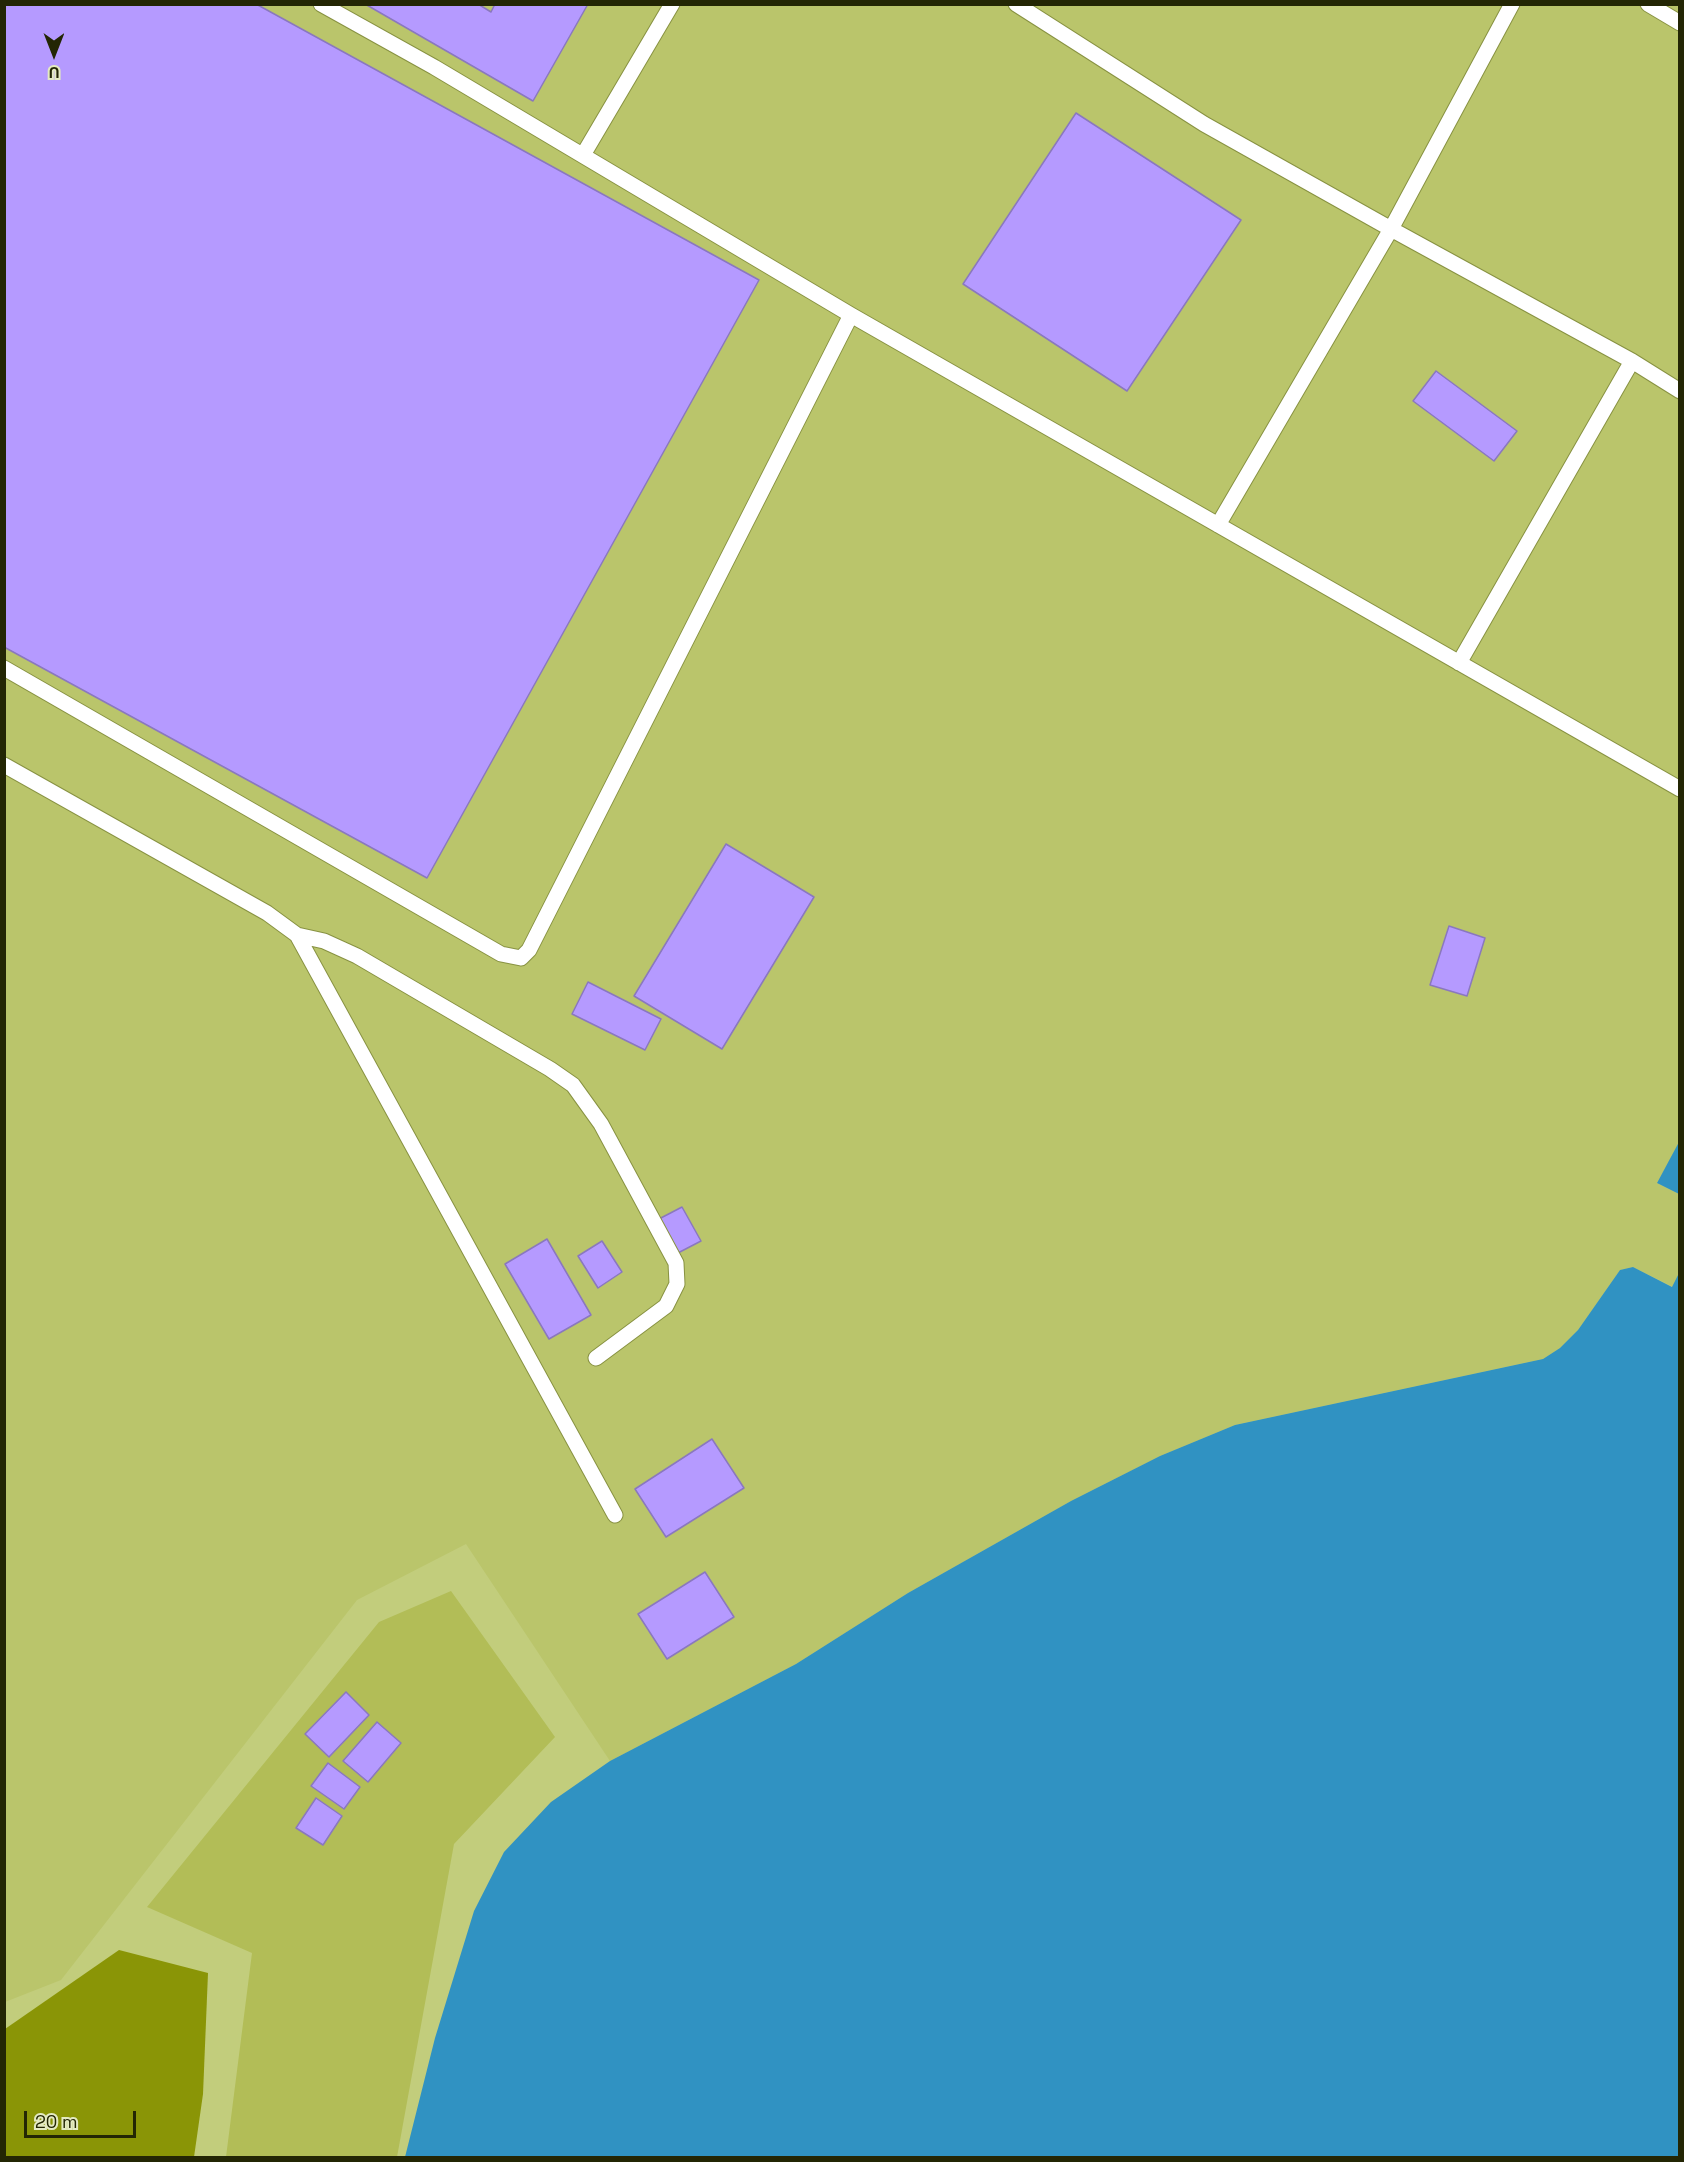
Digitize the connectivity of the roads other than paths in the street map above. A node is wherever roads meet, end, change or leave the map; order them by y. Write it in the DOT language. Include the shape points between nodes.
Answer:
graph roads {
  1 [pos="321,4"];
  2 [pos="672,4"];
  3 [pos="1016,4"];
  4 [pos="1512,4"];
  5 [pos="1648,4"];
  6 [pos="1680,23"];
  7 [pos="583,155"];
  8 [pos="1391,229"];
  9 [pos="851,315"];
  10 [pos="1632,361"];
  11 [pos="1680,391"];
  12 [pos="1218,525"];
  13 [pos="1459,663"];
  14 [pos="4,668"];
  15 [pos="4,765"];
  16 [pos="1680,789"];
  17 [pos="297,935"];
  18 [pos="596,1358"];
  19 [pos="615,1515"];
  1 -- 7 [label="lane"];
  2 -- 7 [label="lane"];
  3 -- 8 [label="lane" via="1204,124"];
  4 -- 8 [label="lane"];
  5 -- 6 [label="lane"];
  7 -- 9 [label="lane"];
  8 -- 10 [label="lane"];
  8 -- 12 [label="lane"];
  9 -- 12 [label="lane"];
  9 -- 14 [label="lane" via="530,950 521,958 501,954"];
  10 -- 11 [label="lane"];
  10 -- 13 [label="lane"];
  12 -- 13 [label="lane"];
  13 -- 16 [label="lane"];
  15 -- 17 [label="lane" via="267,914"];
  17 -- 18 [label="lane" via="324,941 357,956 550,1069 573,1085 601,1124 676,1263 677,1284 666,1306"];
  17 -- 19 [label="lane"];
}
